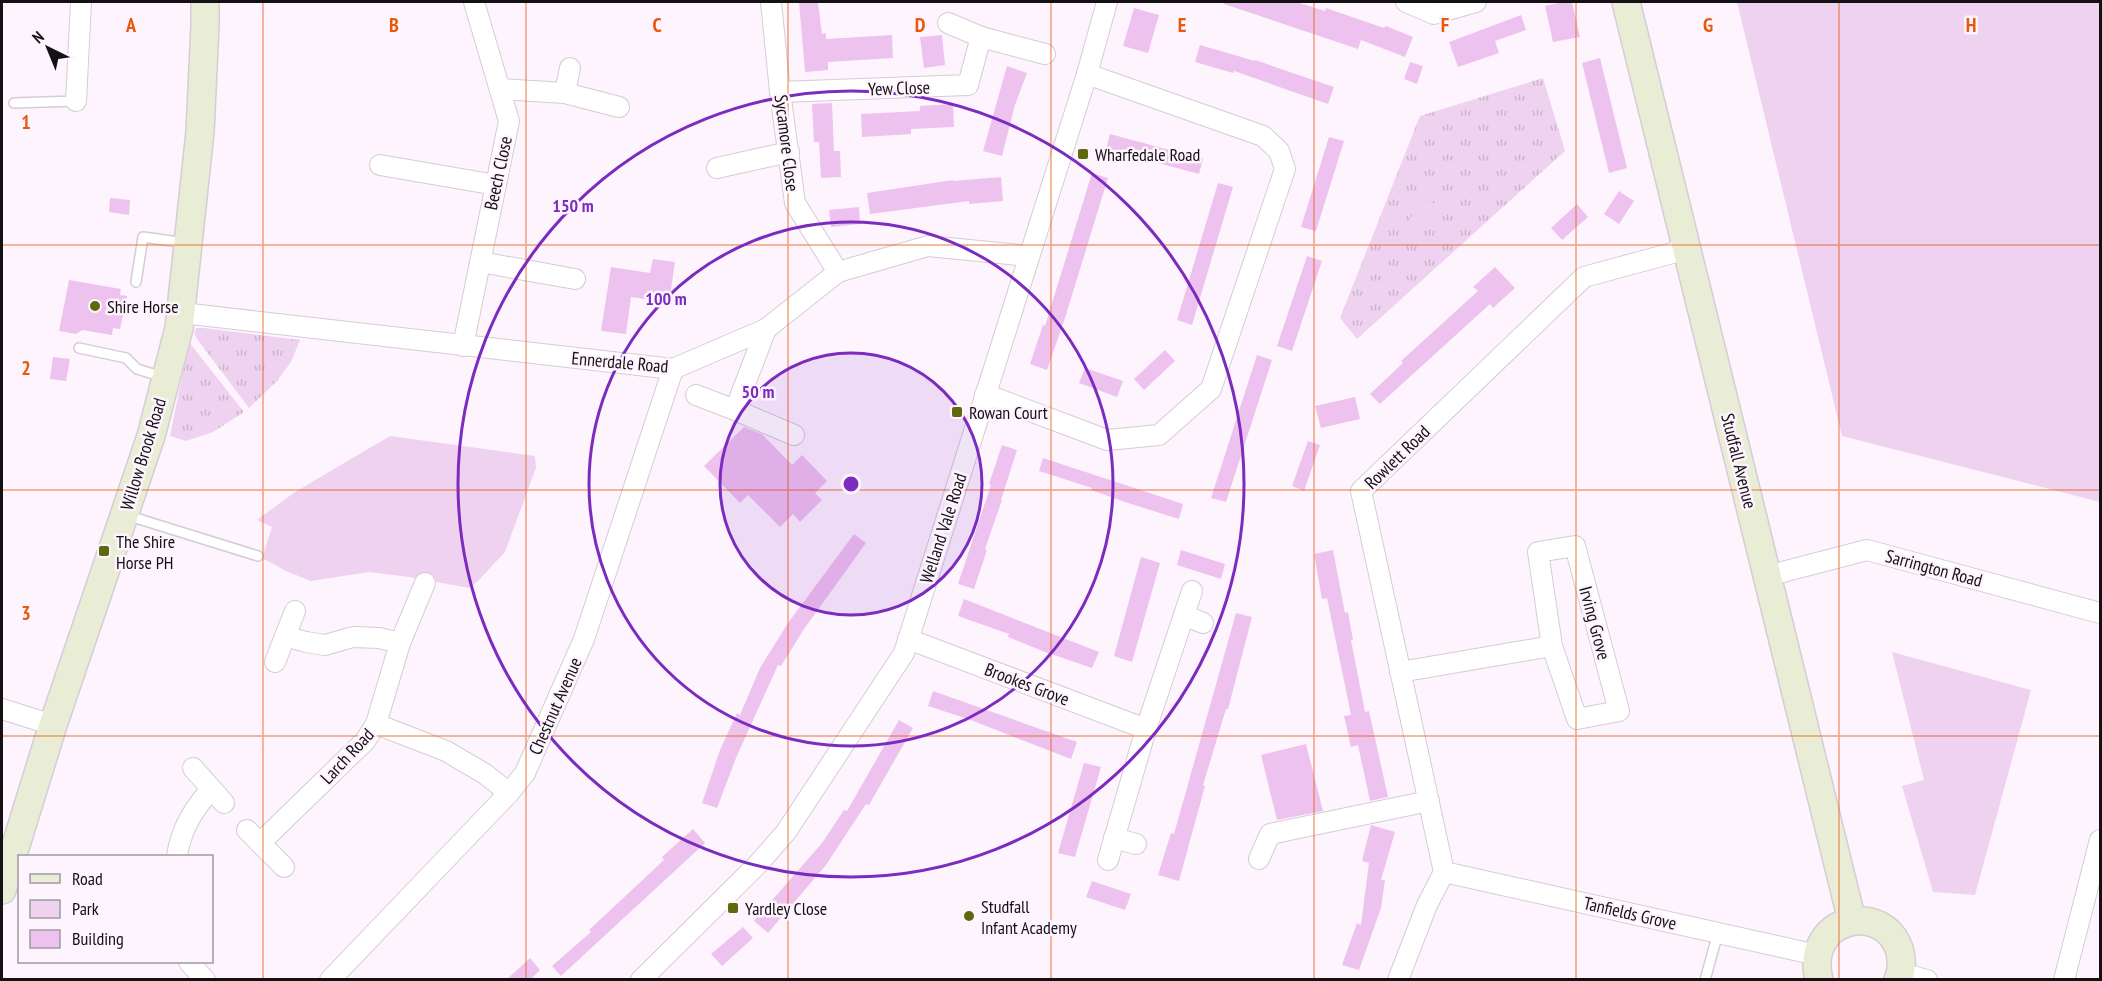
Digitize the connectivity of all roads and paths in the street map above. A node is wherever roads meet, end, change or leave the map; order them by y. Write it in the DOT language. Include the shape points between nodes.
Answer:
graph roads {
  1 [pos="81,2"];
  2 [pos="205,2"];
  3 [pos="474,2"];
  4 [pos="771,2"];
  5 [pos="1107,2"];
  6 [pos="1406,2"];
  7 [pos="1476,2"];
  8 [pos="1626,2"];
  9 [pos="948,24"];
  10 [pos="981,37"];
  11 [pos="1045,54"];
  12 [pos="570,68"];
  13 [pos="1087,74"];
  14 [pos="501,89"];
  15 [pos="780,92"];
  16 [pos="565,93"];
  17 [pos="76,101"];
  18 [pos="14,103"];
  19 [pos="619,107"];
  20 [pos="789,152"];
  21 [pos="380,165"];
  22 [pos="717,168"];
  23 [pos="496,185"];
  24 [pos="189,244"];
  25 [pos="1687,249"];
  26 [pos="1029,256"];
  27 [pos="480,262"];
  28 [pos="838,272"];
  29 [pos="575,279"];
  30 [pos="135,282"];
  31 [pos="182,313"];
  32 [pos="766,329"];
  33 [pos="463,346"];
  34 [pos="79,348"];
  35 [pos="673,369"];
  36 [pos="165,378"];
  37 [pos="985,394"];
  38 [pos="696,395"];
  39 [pos="735,410"];
  40 [pos="794,435"];
  41 [pos="125,515"];
  42 [pos="258,556"];
  43 [pos="1767,576"];
  44 [pos="425,583"];
  45 [pos="1192,591"];
  46 [pos="295,611"];
  47 [pos="2100,613"];
  48 [pos="1184,615"];
  49 [pos="1203,622"];
  50 [pos="285,636"];
  51 [pos="908,639"];
  52 [pos="400,643"];
  53 [pos="1552,646"];
  54 [pos="275,662"];
  55 [pos="1400,672"];
  56 [pos="2,709"];
  57 [pos="376,724"];
  58 [pos="53,725"];
  59 [pos="1146,729"];
  60 [pos="193,768"];
  61 [pos="509,793"];
  62 [pos="1429,801"];
  63 [pos="1114,838"];
  64 [pos="2100,840"];
  65 [pos="1136,844"];
  66 [pos="177,855"];
  67 [pos="1259,859"];
  68 [pos="1108,860"];
  69 [pos="284,867"];
  70 [pos="1444,872"];
  71 [pos="2,890"];
  72 [pos="1852,921"];
  73 [pos="1718,933"];
  74 [pos="190,963"];
  75 [pos="1818,967"];
  76 [pos="1900,976"];
  77 [pos="205,980"];
  78 [pos="330,980"];
  79 [pos="641,980"];
  80 [pos="1398,980"];
  81 [pos="1705,980"];
  82 [pos="1927,980"];
  83 [pos="2064,980"];
  1 -- 17 [label="street"];
  2 -- 24 [label="street, Willow Brook Road" via="200,132"];
  3 -- 14 [label="street, Beech Close"];
  4 -- 15 [label="street, Sycamore Close"];
  5 -- 13 [label="street, Welland Vale Road"];
  6 -- 7 [label="street" via="1434,14"];
  8 -- 25 [label="street, Studfall Avenue"];
  9 -- 10 [label="street"];
  10 -- 11 [label="street"];
  10 -- 15 [label="street, Yew Close" via="968,85"];
  12 -- 16 [label="street"];
  13 -- 26 [label="street, Welland Vale Road"];
  13 -- 37 [label="street" via="1263,135 1279,151 1284,169 1211,389 1159,435 1107,441"];
  14 -- 16 [label="street"];
  14 -- 23 [label="street, Beech Close" via="509,121"];
  15 -- 20 [label="street, Sycamore Close"];
  16 -- 19 [label="street"];
  17 -- 18 [label="lane"];
  20 -- 22 [label="street"];
  20 -- 28 [label="street, Sycamore Close" via="795,203"];
  21 -- 23 [label="street"];
  23 -- 27 [label="street, Beech Close"];
  24 -- 30 [label="lane" via="143,237"];
  24 -- 31 [label="street, Willow Brook Road"];
  25 -- 43 [label="street, Studfall Avenue"];
  25 -- 55 [label="street, Rowlett Road" via="1584,277 1361,491"];
  26 -- 28 [label="street, Ennerdale Road" via="928,246"];
  26 -- 37 [label="street, Welland Vale Road"];
  27 -- 29 [label="street"];
  27 -- 33 [label="street, Beech Close"];
  28 -- 32 [label="street, Ennerdale Road"];
  31 -- 33 [label="street, Ennerdale Road"];
  31 -- 36 [label="street, Willow Brook Road"];
  32 -- 35 [label="street, Ennerdale Road"];
  32 -- 39 [label="street"];
  33 -- 35 [label="street, Ennerdale Road"];
  34 -- 36 [label="lane" via="126,358 136,369"];
  35 -- 61 [label="street, Chestnut Avenue" via="584,639 525,773"];
  36 -- 41 [label="street, Willow Brook Road"];
  37 -- 51 [label="street, Welland Vale Road"];
  38 -- 39 [label="street"];
  39 -- 40 [label="street"];
  41 -- 42 [label="lane"];
  41 -- 58 [label="street, Willow Brook Road"];
  43 -- 47 [label="street, Sarrington Road" via="1868,550"];
  43 -- 72 [label="street, Studfall Avenue"];
  44 -- 52 [label="street"];
  45 -- 48 [label="street"];
  46 -- 50 [label="street"];
  48 -- 49 [label="street"];
  48 -- 59 [label="street"];
  50 -- 52 [label="street" via="325,645 353,637"];
  50 -- 54 [label="street"];
  51 -- 59 [label="street, Brookes Grove"];
  51 -- 79 [label="street, Welland Vale Road" via="904,653 786,832"];
  52 -- 57 [label="street"];
  53 -- 53 [label="street, Irving Grove" via="1577,719 1619,711 1575,546 1538,552"];
  53 -- 55 [label="street"];
  55 -- 62 [label="street, Rowlett Road"];
  56 -- 58 [label="street"];
  57 -- 61 [label="street, Larch Road" via="446,751"];
  57 -- 69 [label="street, Larch Road" via="365,741 254,836"];
  58 -- 71 [label="street, Willow Brook Road"];
  59 -- 63 [label="street"];
  60 -- 66 [label="street" via="218,796 189,816"];
  61 -- 78 [label="street, Chestnut Avenue"];
  62 -- 67 [label="street" via="1269,834"];
  62 -- 70 [label="street, Rowlett Road"];
  63 -- 65 [label="street"];
  63 -- 68 [label="street"];
  64 -- 83 [label="street"];
  70 -- 73 [label="street, Tanfields Grove"];
  70 -- 80 [label="street" via="1426,905"];
  72 -- 75 [label="street" via="1839,925 1821,943"];
  72 -- 76 [label="street" via="1866,921 1890,934 1902,959"];
  73 -- 75 [label="street, Tanfields Grove"];
  73 -- 81 [label="lane"];
  74 -- 77 [label="street"];
  76 -- 82 [label="street"];
}
